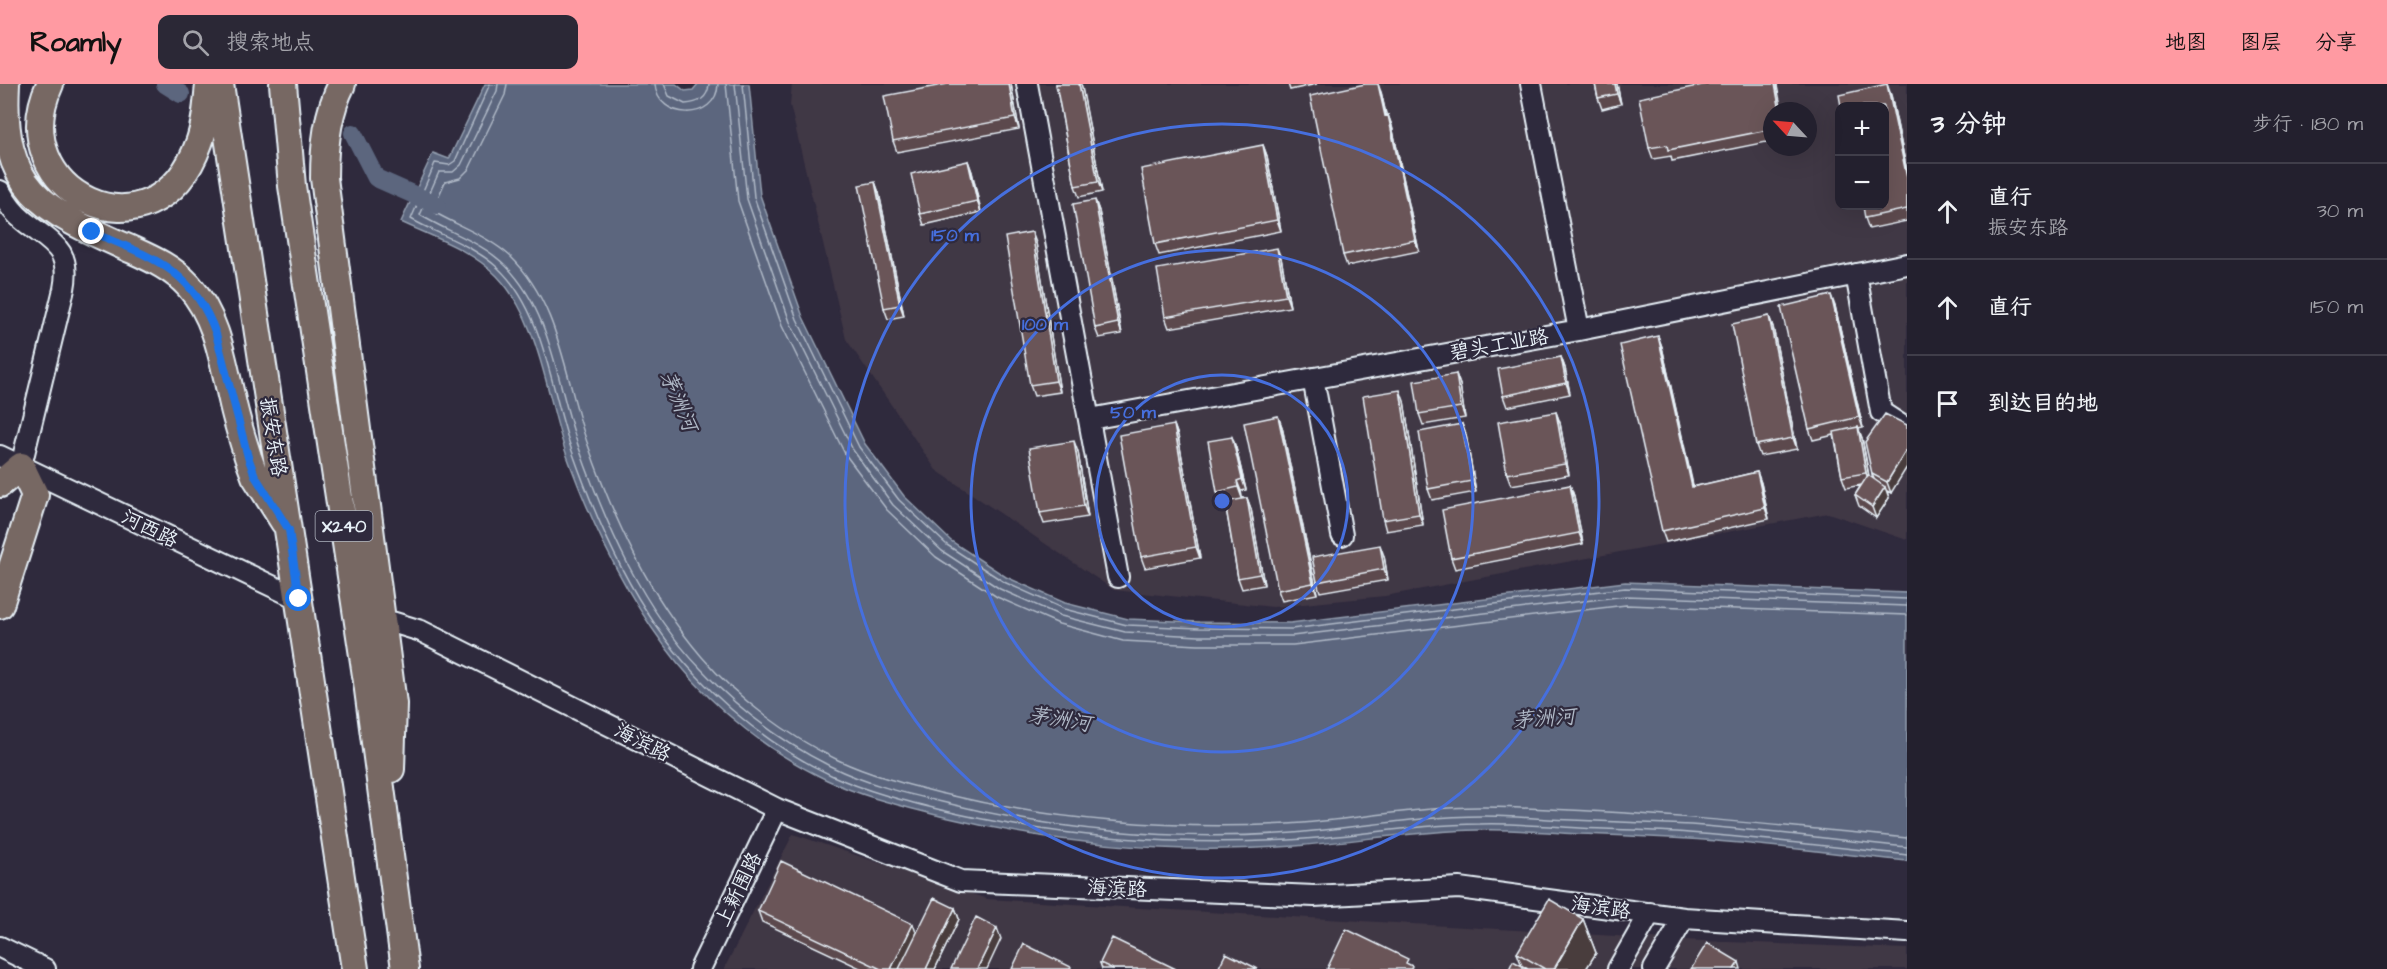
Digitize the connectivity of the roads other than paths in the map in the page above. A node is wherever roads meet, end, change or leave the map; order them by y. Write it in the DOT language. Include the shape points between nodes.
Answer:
graph roads {
  1 [pos="6,84"];
  2 [pos="50,84"];
  3 [pos="209,84"];
  4 [pos="220,84"];
  5 [pos="283,84"];
  6 [pos="342,84"];
  7 [pos="1027,84"];
  8 [pos="1531,84"];
  9 [pos="0,191"];
  10 [pos="1907,264"];
  11 [pos="1856,274"];
  12 [pos="1579,330"];
  13 [pos="1313,378"];
  14 [pos="1090,419"];
  15 [pos="1907,429"];
  16 [pos="10,461"];
  17 [pos="0,483"];
  18 [pos="289,530"];
  19 [pos="1342,535"];
  20 [pos="1118,577"];
  21 [pos="299,599"];
  22 [pos="0,605"];
  23 [pos="381,621"];
  24 [pos="777,809"];
  25 [pos="388,832"];
  26 [pos="1650,913"];
  27 [pos="1684,918"];
  28 [pos="1907,932"];
  29 [pos="350,938"];
  30 [pos="0,947"];
  31 [pos="45,969"];
  32 [pos="347,969"];
  33 [pos="355,969"];
  34 [pos="405,969"];
  35 [pos="700,969"];
  36 [pos="1618,969"];
  37 [pos="1654,969"];
  1 -- 18 [label="main road" via="4,139 9,161 27,190 54,213 157,260 175,272 200,299 221,352 255,476"];
  2 -- 3 [label="main road" via="38,115 37,134 47,168 70,194 97,207 125,209 154,198 180,177 199,145"];
  4 -- 18 [label="main road, 振安东路 / X240"];
  5 -- 25 [label="main road, X240" via="292,186"];
  6 -- 23 [label="main road" via="327,133 324,178"];
  7 -- 14 [label="street"];
  8 -- 12 [label="street"];
  9 -- 16 [label="street" via="17,215 54,243 66,265 64,289"];
  10 -- 11 [label="street, 碧头工业路"];
  11 -- 12 [label="street, 碧头工业路"];
  11 -- 15 [label="street" via="1881,412"];
  12 -- 13 [label="street, 碧头工业路"];
  13 -- 14 [label="street, 碧头工业路"];
  13 -- 19 [label="street"];
  14 -- 20 [label="street"];
  16 -- 17 [label="main road"];
  16 -- 21 [label="street, 河西路"];
  16 -- 22 [label="main road" via="35,495"];
  18 -- 21 [label="main road, 振安东路 / X240"];
  21 -- 29 [label="main road, 振安东路 / X240"];
  23 -- 24 [label="street, 海滨路" via="421,631"];
  23 -- 25 [label="main road" via="393,720"];
  24 -- 26 [label="street, 海滨路" via="961,881 1314,896 1459,888"];
  24 -- 35 [label="street, 上新围路"];
  25 -- 34 [label="main road, X240"];
  26 -- 27 [label="street, 海滨路"];
  26 -- 36 [label="street"];
  27 -- 28 [label="street, 海滨路"];
  27 -- 37 [label="street"];
  29 -- 32 [label="main road"];
  29 -- 33 [label="main road, 振安东路 / X240"];
  30 -- 31 [label="street"];
}
